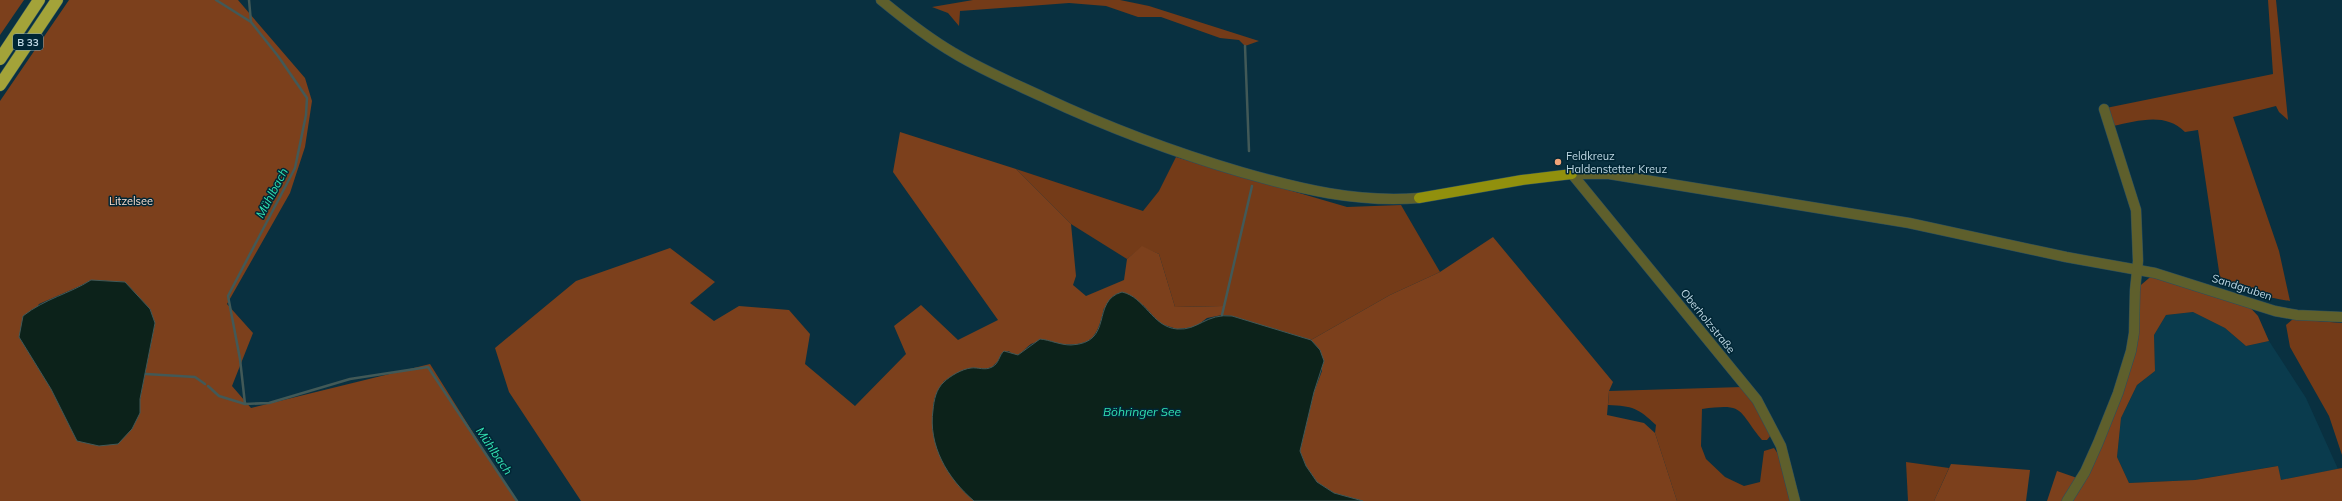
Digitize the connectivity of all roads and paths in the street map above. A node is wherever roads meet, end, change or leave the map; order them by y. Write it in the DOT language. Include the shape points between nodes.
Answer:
graph roads {
  1 [pos="39,0"];
  2 [pos="57,0"];
  3 [pos="881,0"];
  4 [pos="0,58"];
  5 [pos="0,85"];
  6 [pos="2104,109"];
  7 [pos="1572,174"];
  8 [pos="1419,198"];
  9 [pos="2137,269"];
  10 [pos="2342,317"];
  11 [pos="1795,501"];
  12 [pos="2067,501"];
  1 -- 4 [label="highway, B 33"];
  2 -- 5 [label="highway, B 33"];
  3 -- 8 [label="street" via="932,39 976,66 1141,139 1228,168 1313,192 1346,198"];
  6 -- 9 [label="street" via="2136,210"];
  7 -- 8 [label="main road"];
  7 -- 9 [label="street, Sandgruben" via="1615,175 1858,214"];
  7 -- 11 [label="street, Oberholzstraße" via="1757,400 1781,446"];
  9 -- 10 [label="street, Sandgruben" via="2172,277 2275,311 2297,315"];
  9 -- 12 [label="street" via="2131,351 2118,393 2085,472"];
}
